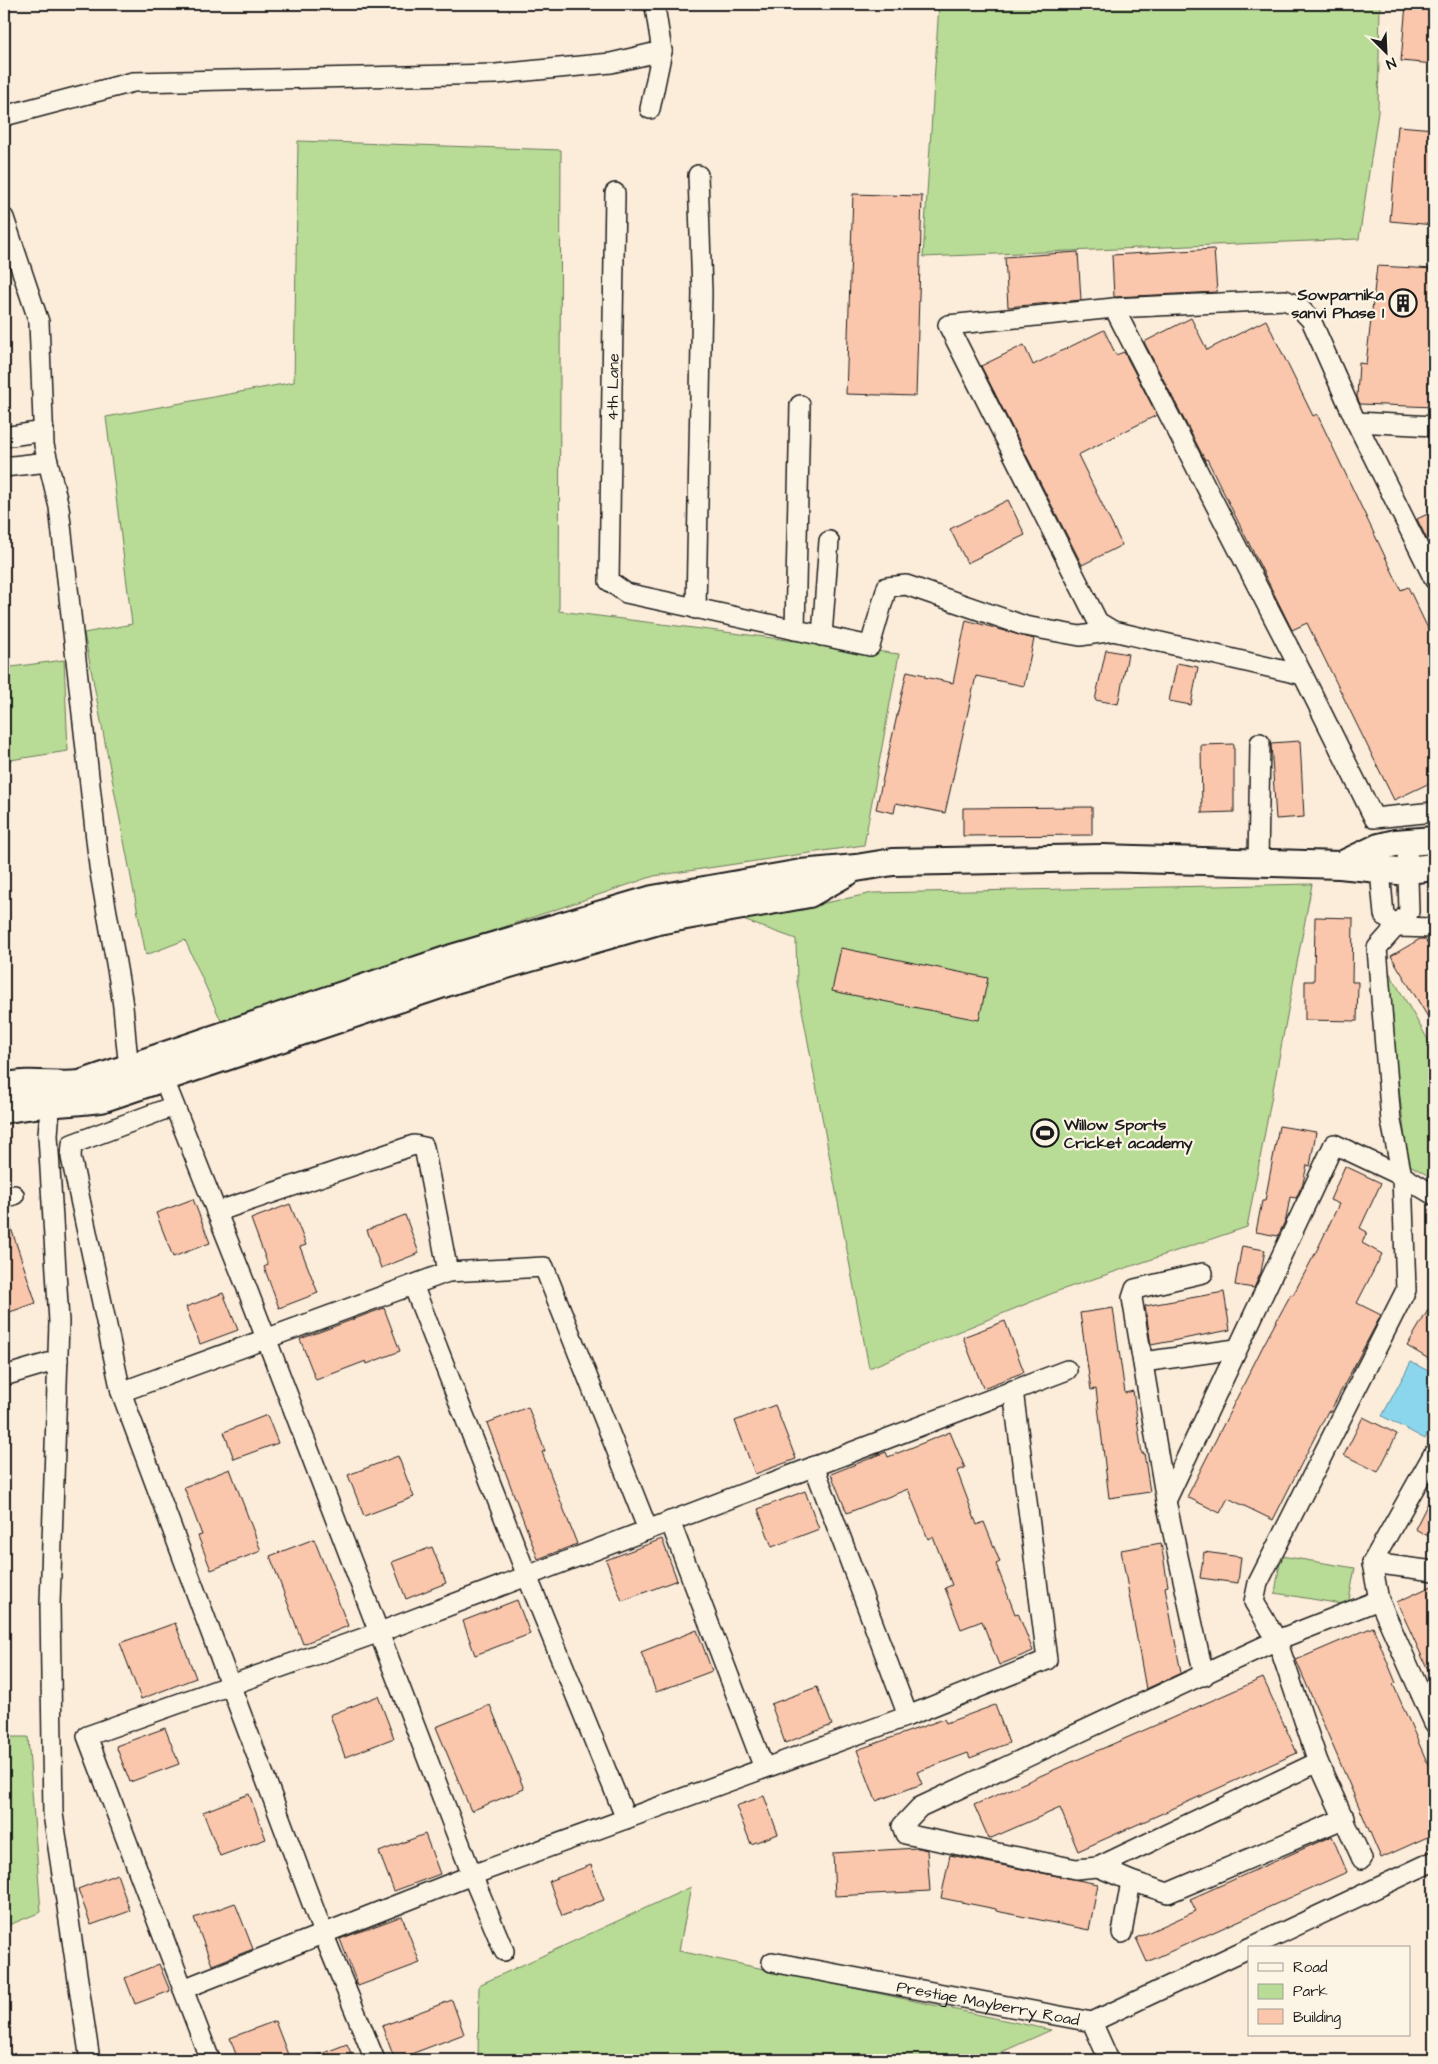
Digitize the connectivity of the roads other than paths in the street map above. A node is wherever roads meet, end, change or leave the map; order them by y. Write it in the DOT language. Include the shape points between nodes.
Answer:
graph roads {
  1 [pos="653,4"];
  2 [pos="662,52"];
  3 [pos="650,109"];
  4 [pos="4,116"];
  5 [pos="698,175"];
  6 [pos="615,193"];
  7 [pos="4,218"];
  8 [pos="1114,308"];
  9 [pos="800,405"];
  10 [pos="1356,422"];
  11 [pos="1434,426"];
  12 [pos="44,431"];
  13 [pos="4,437"];
  14 [pos="48,462"];
  15 [pos="4,467"];
  16 [pos="829,541"];
  17 [pos="1434,579"];
  18 [pos="696,609"];
  19 [pos="794,630"];
  20 [pos="1113,631"];
  21 [pos="822,636"];
  22 [pos="1303,675"];
  23 [pos="1260,743"];
  24 [pos="1434,812"];
  25 [pos="1434,840"];
  26 [pos="1407,842"];
  27 [pos="1379,858"];
  28 [pos="1258,863"];
  29 [pos="1434,867"];
  30 [pos="1408,870"];
  31 [pos="1398,927"];
  32 [pos="1434,928"];
  33 [pos="159,1068"];
  34 [pos="131,1078"];
  35 [pos="4,1087"];
  36 [pos="50,1094"];
  37 [pos="174,1106"];
  38 [pos="4,1110"];
  39 [pos="1402,1176"];
  40 [pos="1434,1194"];
  41 [pos="216,1212"];
  42 [pos="448,1272"];
  43 [pos="1203,1273"];
  44 [pos="413,1285"];
  45 [pos="266,1339"];
  46 [pos="1236,1349"];
  47 [pos="58,1360"];
  48 [pos="1143,1362"];
  49 [pos="1067,1370"];
  50 [pos="4,1376"];
  51 [pos="1013,1390"];
  52 [pos="121,1392"];
  53 [pos="1434,1453"];
  54 [pos="814,1466"];
  55 [pos="1166,1501"];
  56 [pos="670,1521"];
  57 [pos="648,1530"];
  58 [pos="1372,1562"];
  59 [pos="1434,1571"];
  60 [pos="527,1576"];
  61 [pos="1379,1600"];
  62 [pos="380,1632"];
  63 [pos="1277,1640"];
  64 [pos="1204,1676"];
  65 [pos="230,1685"];
  66 [pos="908,1716"];
  67 [pos="1434,1723"];
  68 [pos="1318,1762"];
  69 [pos="764,1768"];
  70 [pos="1345,1818"];
  71 [pos="626,1819"];
  72 [pos="1362,1859"];
  73 [pos="1434,1861"];
  74 [pos="1098,1866"];
  75 [pos="472,1875"];
  76 [pos="1131,1881"];
  77 [pos="1122,1933"];
  78 [pos="323,1934"];
  79 [pos="1253,1946"];
  80 [pos="1248,1948"];
  81 [pos="504,1951"];
  82 [pos="772,1962"];
  83 [pos="183,1989"];
  84 [pos="1092,2022"];
  85 [pos="90,2060"];
  86 [pos="210,2060"];
  87 [pos="375,2060"];
  88 [pos="1109,2060"];
  1 -- 2 [label="street"];
  2 -- 3 [label="street"];
  2 -- 4 [label="street" via="610,63 496,74 133,82"];
  5 -- 18 [label="street" via="702,292"];
  6 -- 18 [label="street, 4th Lane" via="609,581 626,593"];
  7 -- 12 [label="street" via="39,322"];
  8 -- 10 [label="street" via="1285,300 1298,306 1311,320"];
  8 -- 20 [label="street" via="948,324 1092,612 1098,622"];
  8 -- 22 [label="street"];
  9 -- 19 [label="street"];
  10 -- 11 [label="street"];
  10 -- 17 [label="street"];
  12 -- 13 [label="street"];
  12 -- 14 [label="street"];
  14 -- 15 [label="street"];
  14 -- 34 [label="street" via="59,507 99,866 122,1000"];
  16 -- 21 [label="street"];
  18 -- 19 [label="street"];
  19 -- 21 [label="street"];
  20 -- 21 [label="street" via="1080,636 1025,626 906,585 887,587 870,646"];
  20 -- 22 [label="street"];
  22 -- 24 [label="street" via="1374,818"];
  23 -- 28 [label="street"];
  25 -- 26 [label="street"];
  26 -- 27 [label="street"];
  26 -- 30 [label="street"];
  27 -- 28 [label="street" via="1340,865"];
  27 -- 30 [label="street" via="1398,871"];
  27 -- 31 [label="street" via="1384,915"];
  28 -- 33 [label="street" via="1092,858 893,862 801,873 653,899 452,958"];
  29 -- 30 [label="street"];
  30 -- 31 [label="street" via="1409,912"];
  31 -- 32 [label="street"];
  31 -- 39 [label="street" via="1377,948 1391,1121"];
  33 -- 34 [label="street"];
  33 -- 37 [label="street"];
  34 -- 36 [label="street" via="80,1084"];
  35 -- 36 [label="street" via="35,1083"];
  36 -- 38 [label="street"];
  36 -- 47 [label="street" via="48,1135 59,1322"];
  37 -- 41 [label="street"];
  37 -- 52 [label="street" via="72,1144 71,1157"];
  39 -- 40 [label="street"];
  39 -- 46 [label="street" via="1334,1144"];
  39 -- 63 [label="street" via="1406,1290 1258,1583 1254,1602"];
  41 -- 42 [label="street" via="414,1145 424,1147"];
  41 -- 45 [label="street"];
  42 -- 44 [label="street"];
  42 -- 57 [label="street" via="544,1267"];
  43 -- 48 [label="street" via="1135,1289 1132,1298"];
  44 -- 45 [label="street"];
  44 -- 60 [label="street"];
  45 -- 52 [label="street"];
  45 -- 62 [label="street"];
  46 -- 48 [label="street"];
  46 -- 55 [label="street"];
  47 -- 50 [label="street"];
  47 -- 85 [label="street" via="50,1605 53,1814"];
  48 -- 55 [label="street"];
  49 -- 51 [label="street"];
  51 -- 54 [label="street"];
  51 -- 66 [label="street" via="1047,1660"];
  52 -- 65 [label="street"];
  53 -- 58 [label="street"];
  54 -- 56 [label="street"];
  54 -- 66 [label="street"];
  55 -- 64 [label="street"];
  56 -- 57 [label="street"];
  56 -- 69 [label="street"];
  57 -- 60 [label="street"];
  58 -- 59 [label="street"];
  58 -- 61 [label="street"];
  60 -- 62 [label="street"];
  60 -- 71 [label="street"];
  61 -- 63 [label="street"];
  61 -- 67 [label="street"];
  62 -- 65 [label="street"];
  62 -- 75 [label="street"];
  63 -- 64 [label="street"];
  63 -- 68 [label="street"];
  64 -- 74 [label="street" via="920,1807 902,1826 905,1834 1076,1869"];
  65 -- 78 [label="street"];
  65 -- 83 [label="street" via="87,1736"];
  66 -- 69 [label="street"];
  68 -- 70 [label="street"];
  68 -- 74 [label="street"];
  69 -- 71 [label="street"];
  70 -- 72 [label="street"];
  70 -- 76 [label="street" via="1168,1893"];
  71 -- 75 [label="street"];
  73 -- 79 [label="street, Prestige Mayberry Road"];
  74 -- 76 [label="street"];
  75 -- 78 [label="street"];
  75 -- 81 [label="street"];
  76 -- 77 [label="street"];
  78 -- 83 [label="street"];
  78 -- 87 [label="street"];
  80 -- 84 [label="street, Prestige Mayberry Road"];
  82 -- 84 [label="street, Prestige Mayberry Road"];
  83 -- 86 [label="street"];
  84 -- 88 [label="street"];
}
